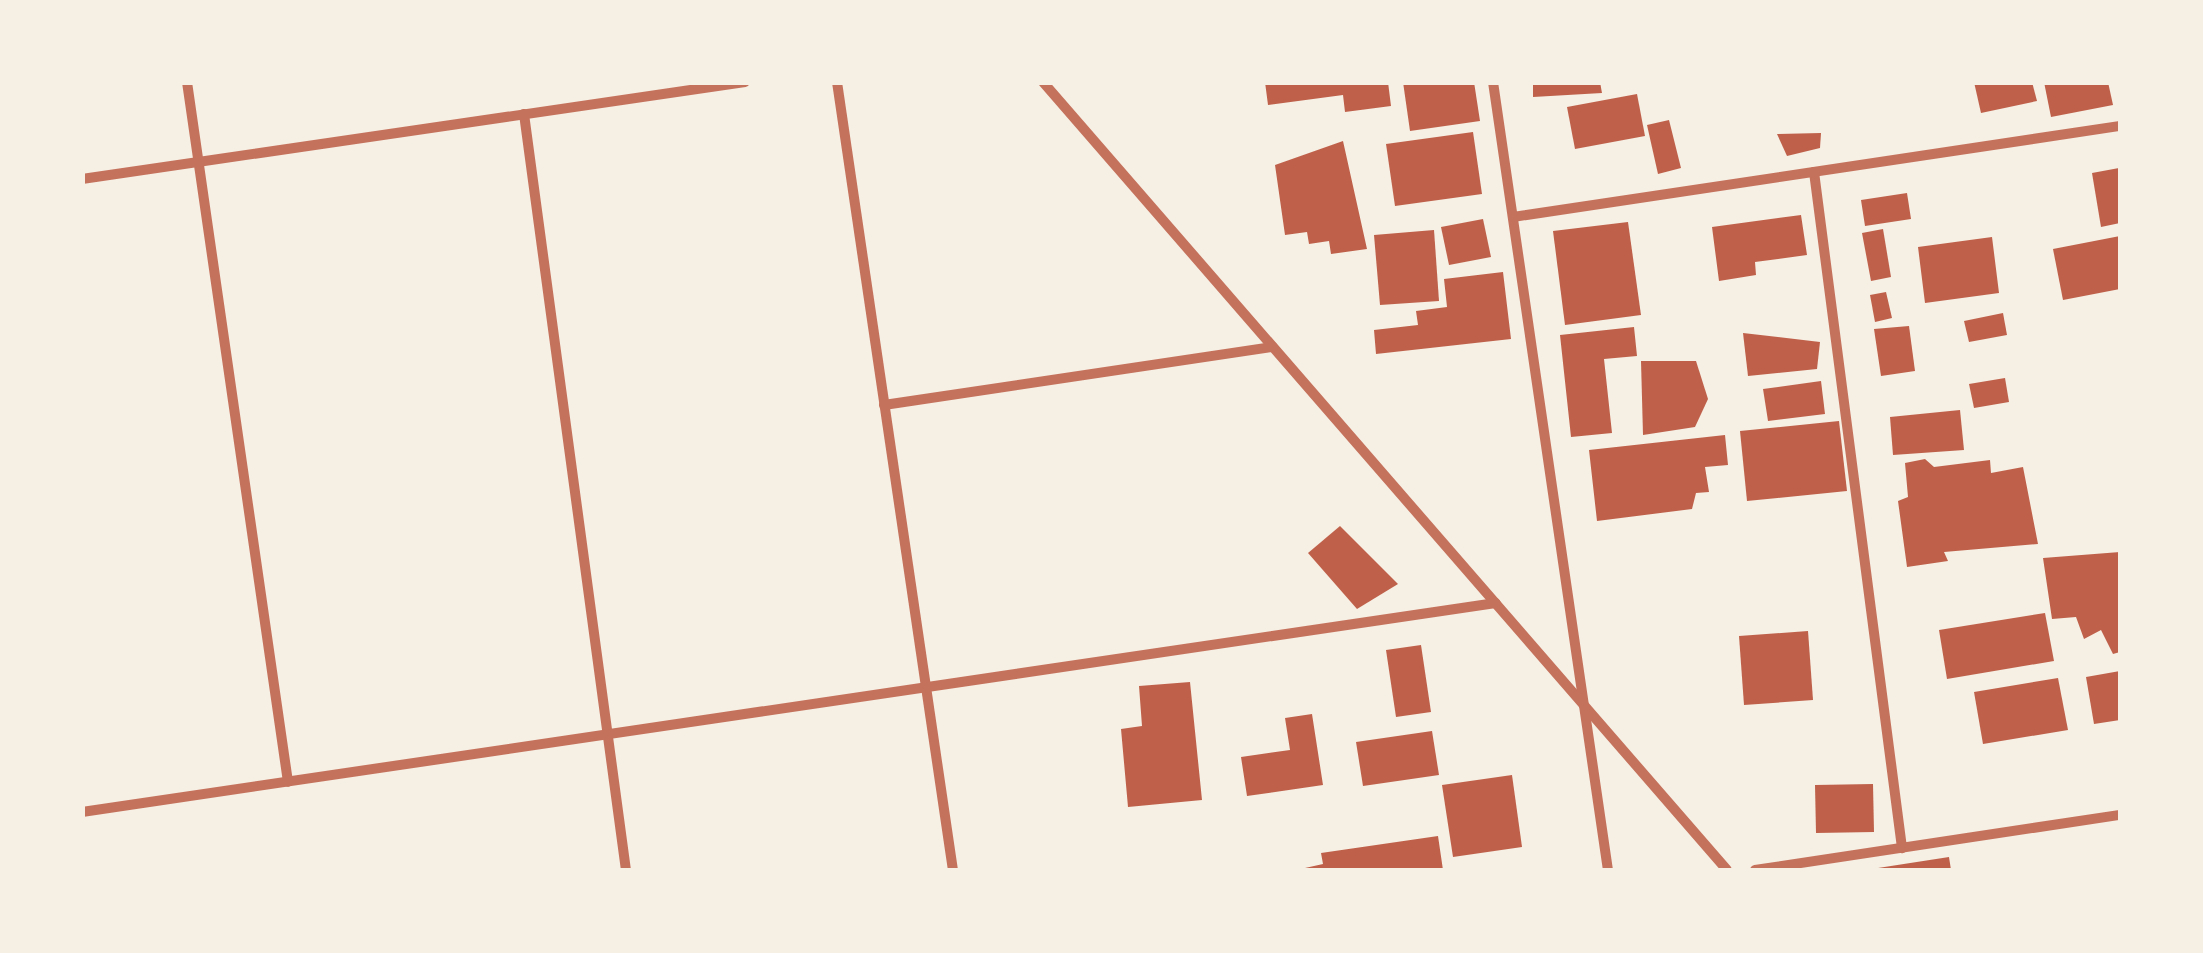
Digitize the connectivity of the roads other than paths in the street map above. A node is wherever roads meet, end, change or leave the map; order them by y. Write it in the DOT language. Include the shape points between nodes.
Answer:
graph roads {
  1 [pos="186,82"];
  2 [pos="745,82"];
  3 [pos="838,82"];
  4 [pos="1042,82"];
  5 [pos="1493,82"];
  6 [pos="524,114"];
  7 [pos="2120,126"];
  8 [pos="198,160"];
  9 [pos="1814,172"];
  10 [pos="82,179"];
  11 [pos="1513,217"];
  12 [pos="1273,347"];
  13 [pos="884,405"];
  14 [pos="1496,603"];
  15 [pos="926,687"];
  16 [pos="1585,709"];
  17 [pos="610,734"];
  18 [pos="288,782"];
  19 [pos="82,812"];
  20 [pos="2120,815"];
  21 [pos="1902,848"];
  22 [pos="626,870"];
  23 [pos="952,870"];
  24 [pos="1608,870"];
  25 [pos="1728,870"];
  26 [pos="1755,870"];
  1 -- 8 [label="street"];
  2 -- 6 [label="street"];
  3 -- 13 [label="street"];
  4 -- 12 [label="street"];
  5 -- 11 [label="street"];
  6 -- 8 [label="street"];
  6 -- 17 [label="street"];
  7 -- 9 [label="street"];
  8 -- 10 [label="street"];
  8 -- 18 [label="street"];
  9 -- 11 [label="street"];
  9 -- 21 [label="street"];
  11 -- 16 [label="street"];
  12 -- 13 [label="street"];
  12 -- 14 [label="street"];
  13 -- 15 [label="street"];
  14 -- 15 [label="street"];
  14 -- 16 [label="street"];
  15 -- 17 [label="street"];
  15 -- 23 [label="street"];
  16 -- 24 [label="street"];
  16 -- 25 [label="street"];
  17 -- 18 [label="street"];
  17 -- 22 [label="street"];
  18 -- 19 [label="street"];
  20 -- 21 [label="street"];
  21 -- 26 [label="street"];
}
